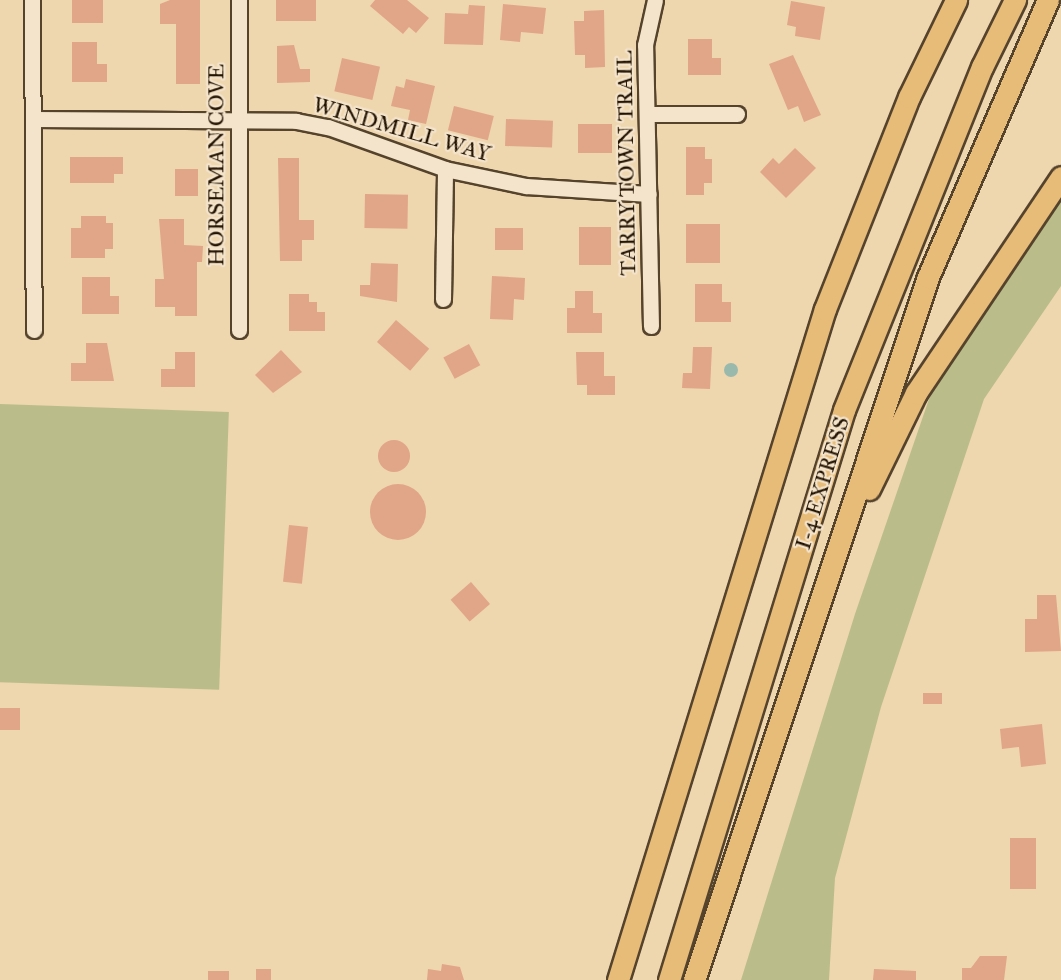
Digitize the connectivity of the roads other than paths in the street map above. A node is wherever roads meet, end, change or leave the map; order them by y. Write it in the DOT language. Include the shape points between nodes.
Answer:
graph roads {
  1 [pos="32,0"];
  2 [pos="238,0"];
  3 [pos="655,0"];
  4 [pos="956,0"];
  5 [pos="1015,0"];
  6 [pos="1048,0"];
  7 [pos="646,114"];
  8 [pos="737,114"];
  9 [pos="34,119"];
  10 [pos="238,119"];
  11 [pos="445,169"];
  12 [pos="1061,177"];
  13 [pos="649,194"];
  14 [pos="443,299"];
  15 [pos="651,326"];
  16 [pos="34,330"];
  17 [pos="238,330"];
  18 [pos="796,673"];
  19 [pos="618,980"];
  20 [pos="669,980"];
  21 [pos="694,980"];
  1 -- 9 [label="street"];
  2 -- 10 [label="street, HORSEMAN COVE"];
  3 -- 7 [label="street, TARRY TOWN TRAIL" via="645,45"];
  4 -- 19 [label="highway" via="909,97 825,309"];
  5 -- 20 [label="highway, I-4 EXPRESS" via="982,67 844,410"];
  6 -- 18 [label="highway" via="928,277"];
  7 -- 8 [label="street"];
  7 -- 13 [label="street, TARRY TOWN TRAIL"];
  9 -- 10 [label="street, WINDMILL WAY"];
  9 -- 16 [label="street"];
  10 -- 11 [label="street, WINDMILL WAY" via="328,127"];
  10 -- 17 [label="street, HORSEMAN COVE"];
  11 -- 13 [label="street, WINDMILL WAY" via="526,186"];
  11 -- 14 [label="street"];
  12 -- 18 [label="highway" via="916,393 861,507 817,638"];
  13 -- 15 [label="street, TARRY TOWN TRAIL"];
  18 -- 21 [label="highway"];
}
